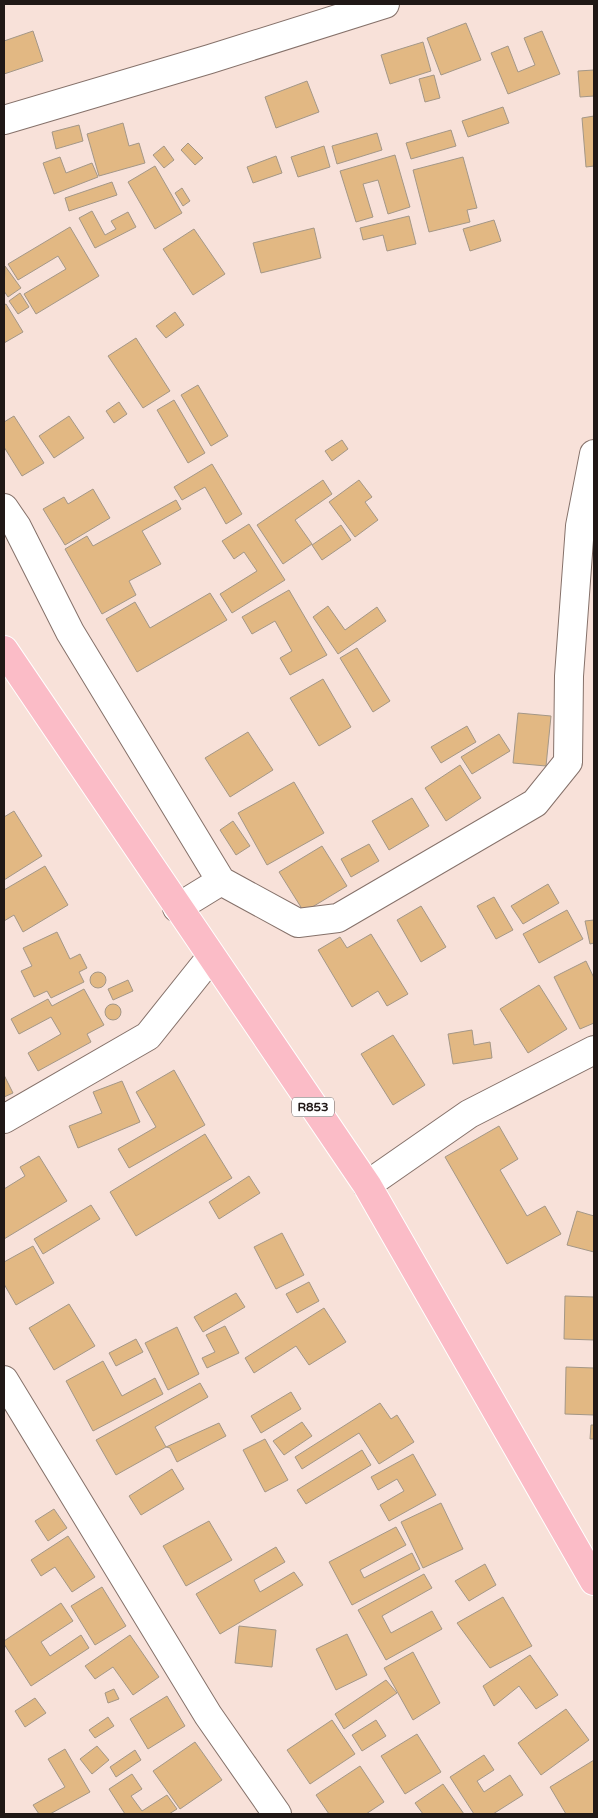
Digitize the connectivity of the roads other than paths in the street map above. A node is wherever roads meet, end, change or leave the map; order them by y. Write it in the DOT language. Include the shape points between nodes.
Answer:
graph roads {
  1 [pos="385,4"];
  2 [pos="4,120"];
  3 [pos="594,454"];
  4 [pos="4,508"];
  5 [pos="4,650"];
  6 [pos="221,881"];
  7 [pos="177,908"];
  8 [pos="211,957"];
  9 [pos="594,1050"];
  10 [pos="4,1119"];
  11 [pos="367,1185"];
  12 [pos="4,1380"];
  13 [pos="586,1548"];
  14 [pos="594,1580"];
  15 [pos="277,1814"];
  1 -- 2 [label="street"];
  3 -- 6 [label="street" via="580,526 569,676 568,762 535,803 338,918 298,923"];
  4 -- 6 [label="street" via="17,527 70,632"];
  5 -- 7 [label="main road, R853"];
  6 -- 7 [label="street"];
  7 -- 8 [label="main road, R853"];
  8 -- 10 [label="street" via="148,1036"];
  8 -- 11 [label="main road, R853"];
  9 -- 11 [label="street" via="469,1114"];
  11 -- 13 [label="main road, R853"];
  12 -- 15 [label="street" via="208,1715"];
  13 -- 14 [label="main road, R853"];
}
